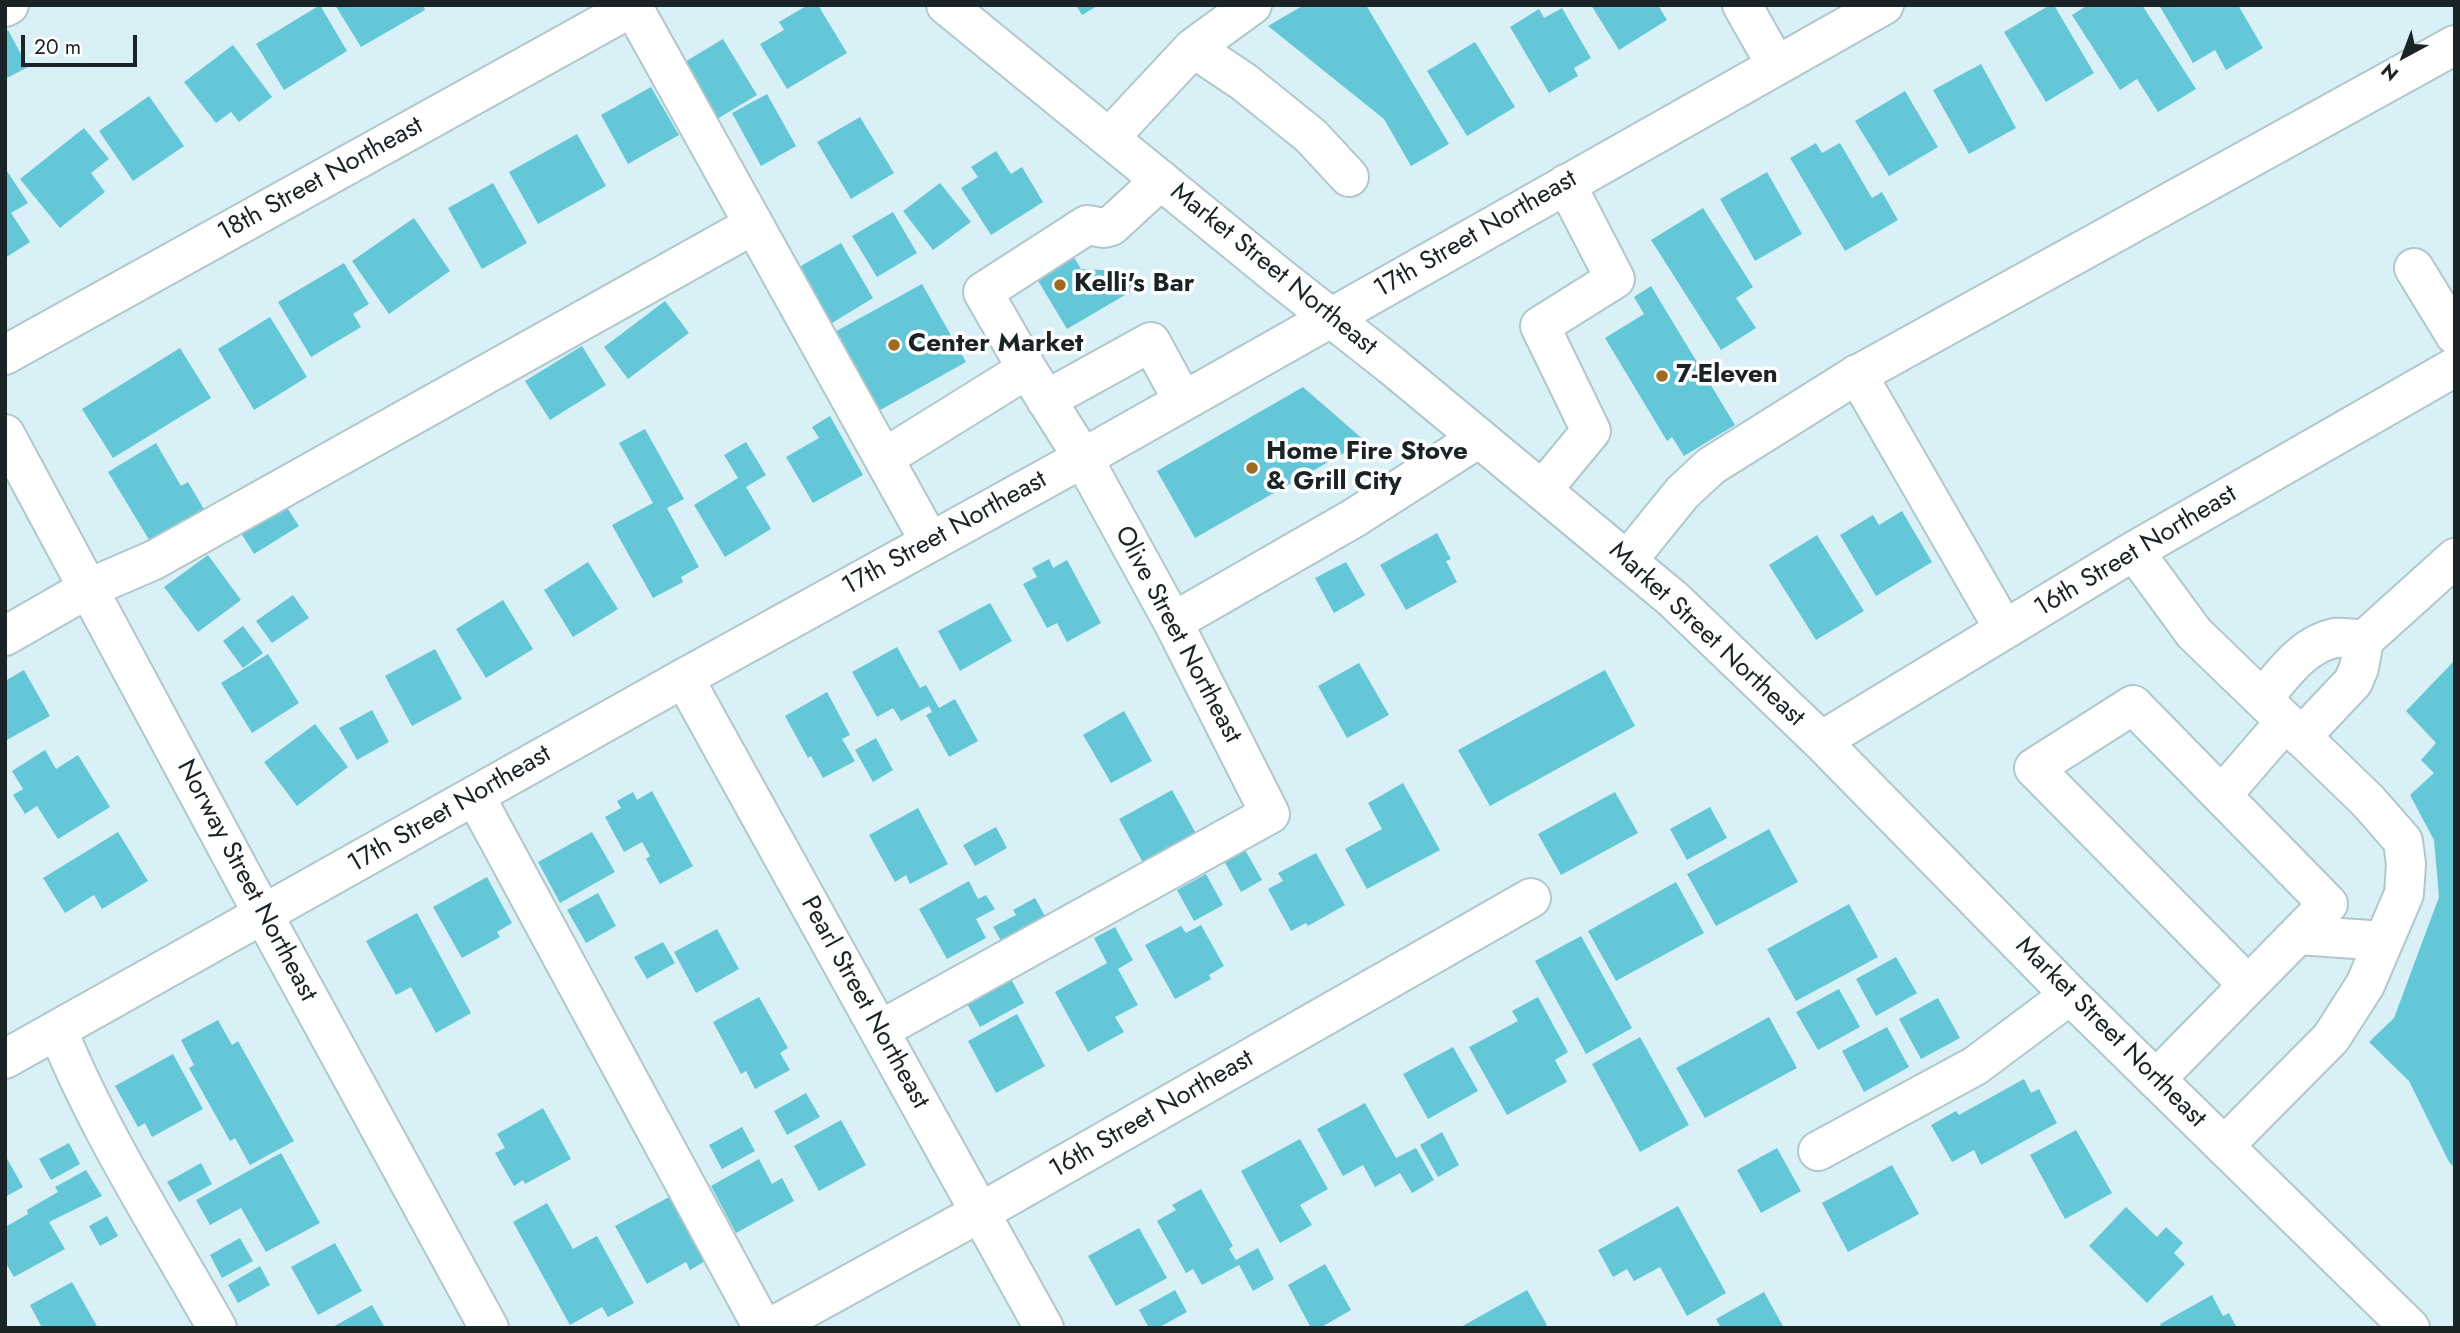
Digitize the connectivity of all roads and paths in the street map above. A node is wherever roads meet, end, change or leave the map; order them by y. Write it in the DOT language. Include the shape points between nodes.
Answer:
graph roads {
  1 [pos="946,5"];
  2 [pos="1252,5"];
  3 [pos="1742,5"];
  4 [pos="1884,5"];
  5 [pos="635,6"];
  6 [pos="2455,45"];
  7 [pos="1193,48"];
  8 [pos="1776,65"];
  9 [pos="1109,138"];
  10 [pos="1349,177"];
  11 [pos="1161,180"];
  12 [pos="1566,184"];
  13 [pos="753,225"];
  14 [pos="2414,268"];
  15 [pos="1330,318"];
  16 [pos="2455,335"];
  17 [pos="5,355"];
  18 [pos="2455,368"];
  19 [pos="1857,374"];
  20 [pos="1036,385"];
  21 [pos="1183,401"];
  22 [pos="5,434"];
  23 [pos="1479,438"];
  24 [pos="884,458"];
  25 [pos="1083,458"];
  26 [pos="1543,489"];
  27 [pos="930,542"];
  28 [pos="2134,551"];
  29 [pos="2455,558"];
  30 [pos="1627,561"];
  31 [pos="87,589"];
  32 [pos="1173,622"];
  33 [pos="2004,629"];
  34 [pos="5,636"];
  35 [pos="2364,640"];
  36 [pos="684,678"];
  37 [pos="2283,719"];
  38 [pos="1821,741"];
  39 [pos="2222,795"];
  40 [pos="475,796"];
  41 [pos="1531,898"];
  42 [pos="264,916"];
  43 [pos="2298,935"];
  44 [pos="2384,941"];
  45 [pos="2248,985"];
  46 [pos="2070,995"];
  47 [pos="880,1030"];
  48 [pos="58,1031"];
  49 [pos="5,1059"];
  50 [pos="2155,1079"];
  51 [pos="2224,1146"];
  52 [pos="1818,1151"];
  53 [pos="981,1212"];
  54 [pos="217,1328"];
  55 [pos="489,1328"];
  56 [pos="763,1328"];
  57 [pos="770,1328"];
  58 [pos="1044,1328"];
  59 [pos="2410,1328"];
  1 -- 9 [label="street, Market Street Northeast"];
  2 -- 7 [label="street"];
  3 -- 8 [label="street"];
  4 -- 8 [label="street, 17th Street Northeast"];
  5 -- 13 [label="street"];
  5 -- 17 [label="street, 18th Street Northeast"];
  6 -- 19 [label="street"];
  7 -- 9 [label="street"];
  7 -- 10 [label="street" via="1311,136"];
  8 -- 12 [label="street, 17th Street Northeast"];
  9 -- 11 [label="street, Market Street Northeast"];
  11 -- 15 [label="street, Market Street Northeast"];
  11 -- 20 [label="street, Olive Street Northeast" via="1111,226 1087,225 983,292"];
  12 -- 15 [label="street, 17th Street Northeast"];
  12 -- 26 [label="street" via="1615,279 1540,326 1591,431"];
  13 -- 24 [label="street"];
  13 -- 31 [label="street" via="154,560"];
  14 -- 16 [label="street"];
  15 -- 21 [label="street, 17th Street Northeast"];
  15 -- 23 [label="street, Market Street Northeast"];
  18 -- 28 [label="street, 16th Street Northeast"];
  19 -- 30 [label="street" via="1711,466 1682,493"];
  19 -- 33 [label="street"];
  20 -- 21 [label="street" via="1151,342"];
  20 -- 24 [label="street"];
  20 -- 25 [label="street, Olive Street Northeast"];
  21 -- 25 [label="street, 17th Street Northeast"];
  22 -- 31 [label="street, Norway Street Northeast"];
  23 -- 26 [label="street, Market Street Northeast"];
  23 -- 32 [label="street"];
  24 -- 27 [label="street"];
  25 -- 27 [label="street, 17th Street Northeast"];
  25 -- 32 [label="street, Olive Street Northeast"];
  26 -- 30 [label="street, Market Street Northeast"];
  27 -- 36 [label="street, 17th Street Northeast"];
  28 -- 33 [label="street, 16th Street Northeast"];
  28 -- 37 [label="street" via="2194,632"];
  29 -- 35 [label="street"];
  30 -- 38 [label="street, Market Street Northeast" via="1673,598"];
  31 -- 34 [label="street"];
  31 -- 42 [label="street, Norway Street Northeast"];
  32 -- 47 [label="street, Olive Street Northeast" via="1270,814"];
  33 -- 38 [label="street, 16th Street Northeast"];
  35 -- 37 [label="street" via="2353,682"];
  35 -- 37 [label="street" via="2337,638 2319,643 2299,657"];
  36 -- 40 [label="street, 17th Street Northeast"];
  36 -- 47 [label="street, Pearl Street Northeast"];
  37 -- 39 [label="street"];
  37 -- 44 [label="street" via="2403,841 2404,894"];
  38 -- 46 [label="street, Market Street Northeast"];
  39 -- 43 [label="street" via="2329,904"];
  39 -- 45 [label="street" via="2133,705 2034,768"];
  40 -- 42 [label="street, 17th Street Northeast"];
  40 -- 56 [label="street"];
  41 -- 53 [label="street, 16th Street Northeast"];
  42 -- 48 [label="street, 17th Street Northeast"];
  42 -- 55 [label="street, Norway Street Northeast"];
  43 -- 44 [label="street"];
  43 -- 45 [label="street"];
  44 -- 51 [label="street" via="2365,985 2331,1038"];
  45 -- 50 [label="street"];
  46 -- 50 [label="street, Market Street Northeast"];
  46 -- 52 [label="street" via="1975,1066"];
  47 -- 53 [label="street, Pearl Street Northeast"];
  48 -- 49 [label="street, 17th Street Northeast"];
  48 -- 54 [label="street" via="108,1135"];
  50 -- 51 [label="street, Market Street Northeast"];
  51 -- 59 [label="street, Market Street Northeast"];
  53 -- 57 [label="street, 16th Street Northeast"];
  53 -- 58 [label="street, Pearl Street Northeast"];
}
